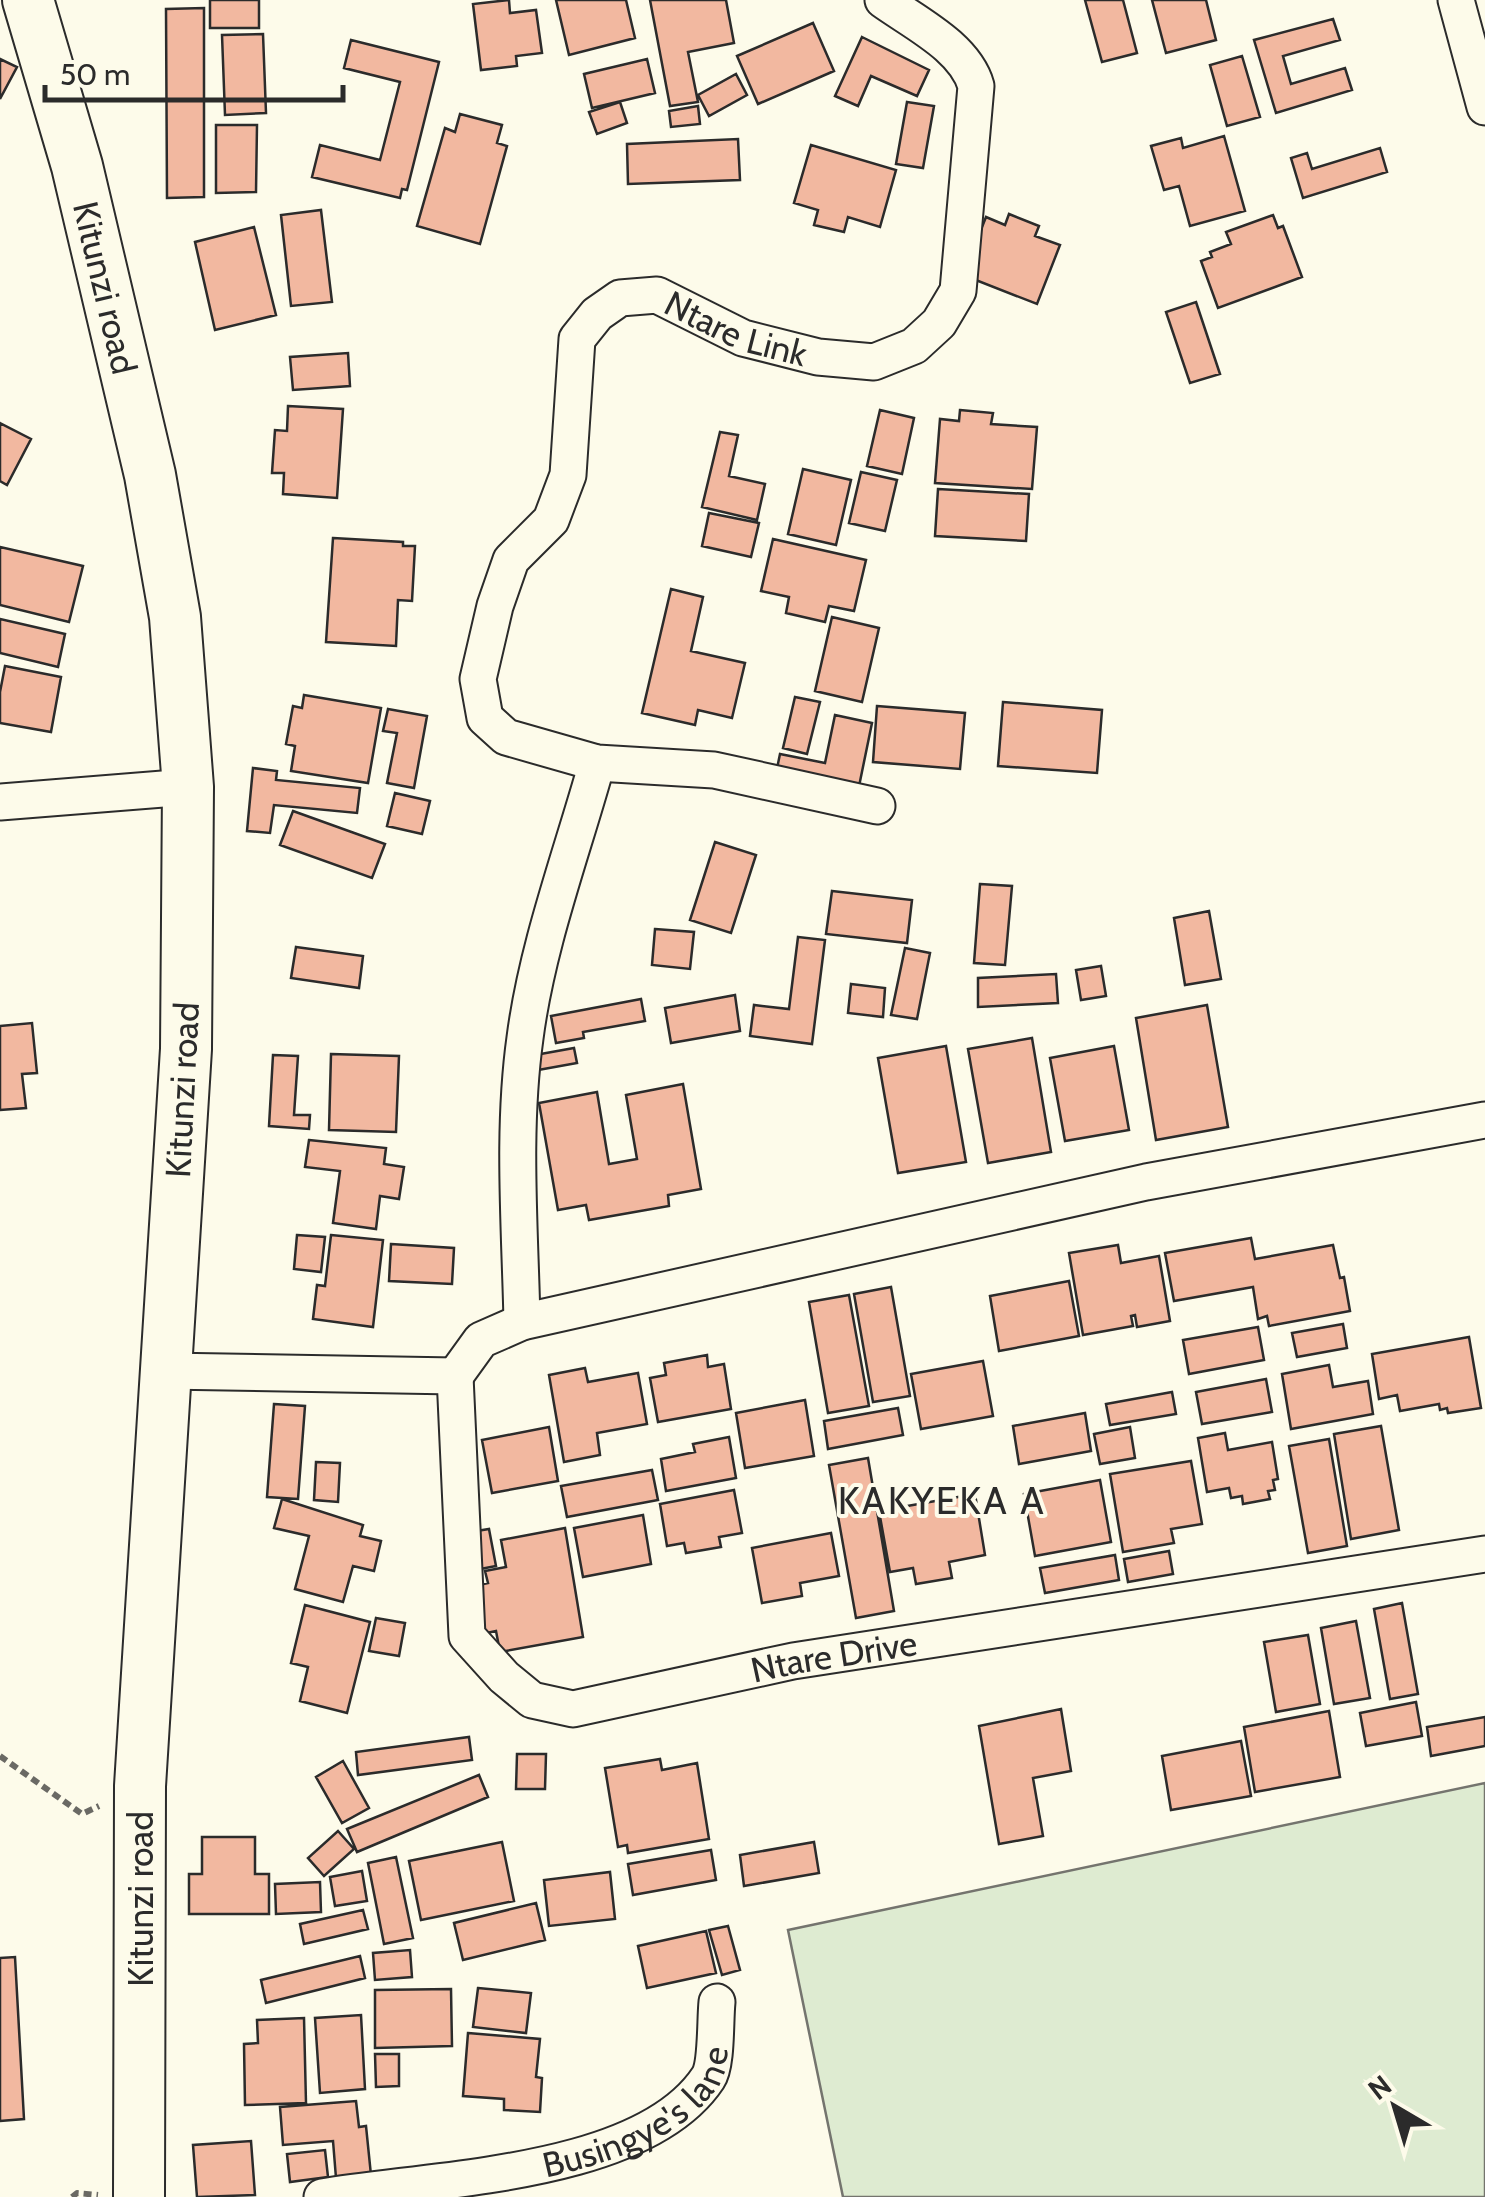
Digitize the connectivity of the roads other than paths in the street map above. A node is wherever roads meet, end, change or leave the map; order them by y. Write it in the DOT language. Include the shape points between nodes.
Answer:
graph roads {
  1 [pos="28,0"];
  2 [pos="883,0"];
  3 [pos="1456,0"];
  4 [pos="1485,107"];
  5 [pos="597,763"];
  6 [pos="188,787"];
  7 [pos="0,802"];
  8 [pos="877,806"];
  9 [pos="1485,1120"];
  10 [pos="522,1322"];
  11 [pos="165,1371"];
  12 [pos="455,1376"];
  13 [pos="1485,1554"];
  14 [pos="717,2002"];
  15 [pos="140,2197"];
  16 [pos="322,2197"];
  1 -- 6 [label="street, Kitunzi road" via="76,166 150,475 174,617"];
  2 -- 5 [label="street, Ntare Link" via="971,67 976,86 958,291 940,323 914,346 874,362 818,358 743,338 657,295 620,298 577,340 568,475 551,520 511,560 478,680 485,718 506,737"];
  3 -- 4 [label="street"];
  5 -- 8 [label="street, Ntare Link" via="714,770"];
  5 -- 10 [label="street" via="524,1041 518,1148"];
  6 -- 7 [label="street"];
  6 -- 11 [label="street, Kitunzi road" via="186,1048"];
  9 -- 10 [label="street" via="1146,1182"];
  10 -- 12 [label="street" via="481,1340"];
  11 -- 12 [label="street"];
  11 -- 15 [label="street, Kitunzi road" via="140,1786"];
  12 -- 13 [label="street, Ntare Drive" via="467,1636 532,1700 574,1709 793,1662"];
  14 -- 16 [label="street, Busingye's lane" via="711,2074 681,2108 652,2127 614,2145 532,2167"];
}
